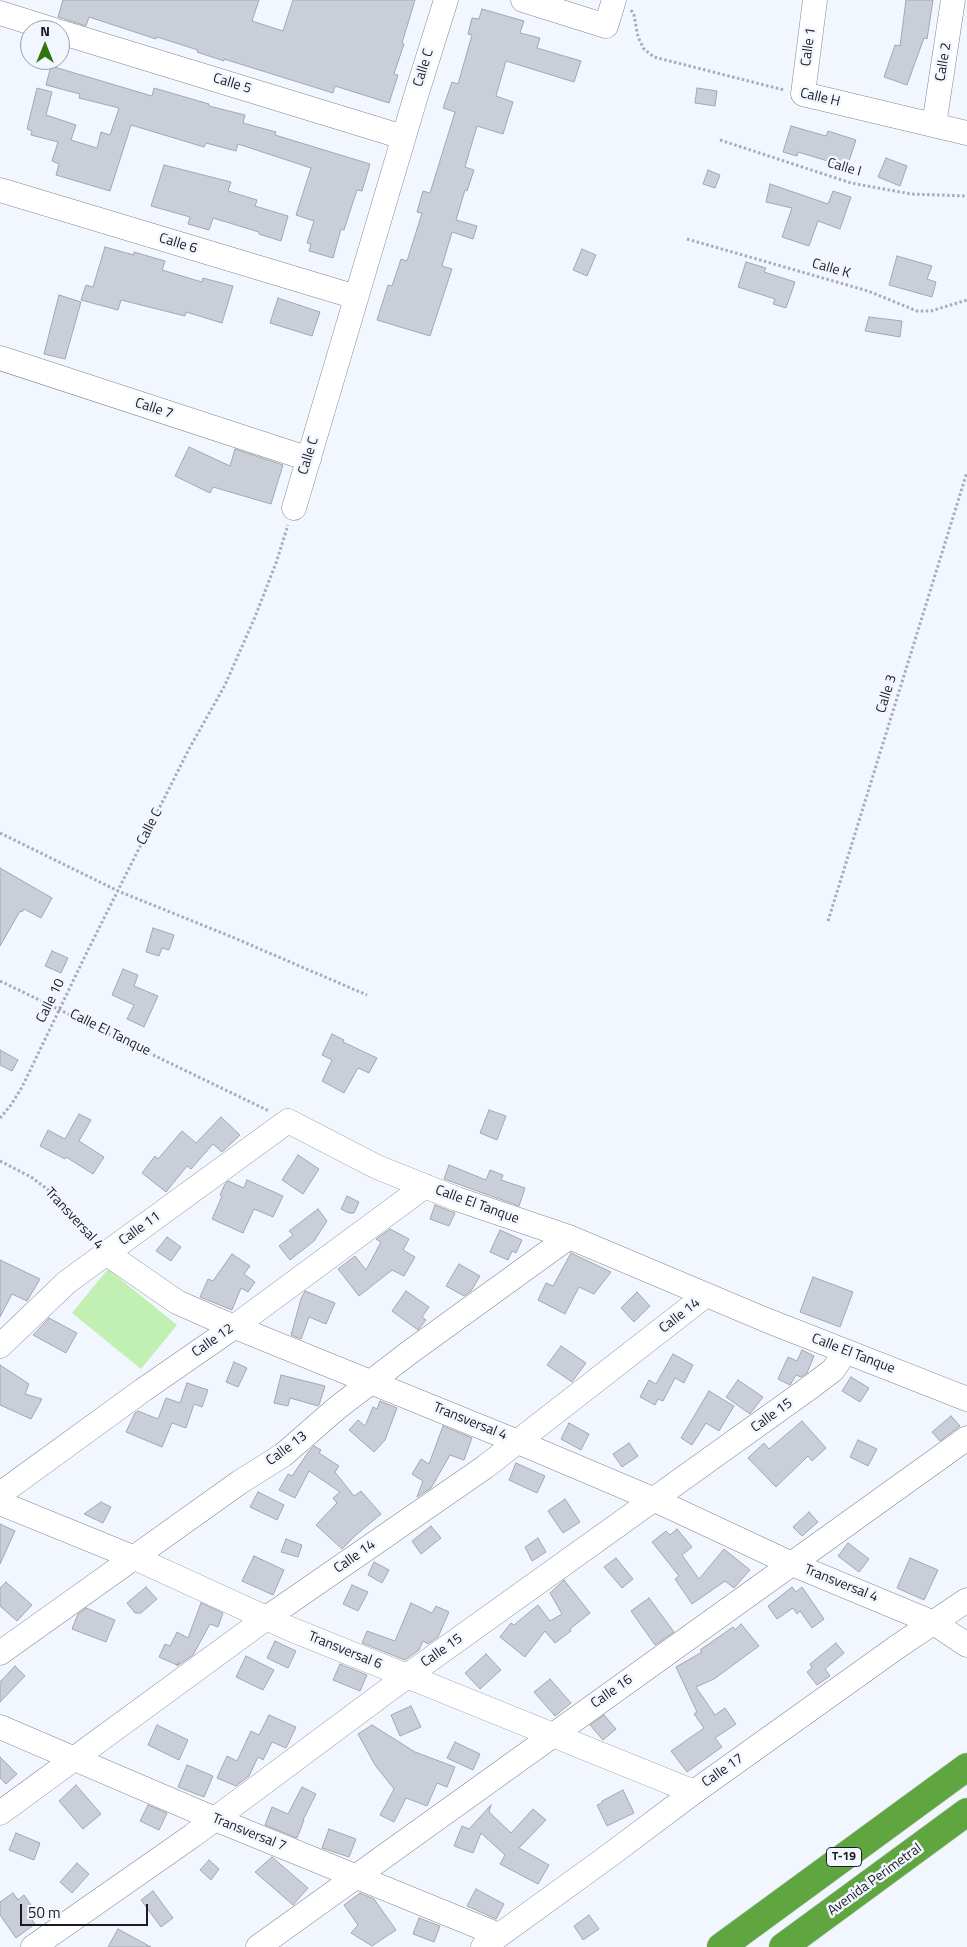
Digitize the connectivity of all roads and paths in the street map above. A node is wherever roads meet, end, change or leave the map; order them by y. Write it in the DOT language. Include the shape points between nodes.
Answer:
graph roads {
  1 [pos="446,0"];
  2 [pos="522,0"];
  3 [pos="815,0"];
  4 [pos="953,0"];
  5 [pos="619,2"];
  6 [pos="0,13"];
  7 [pos="22,20"];
  8 [pos="70,35"];
  9 [pos="803,94"];
  10 [pos="934,125"];
  11 [pos="967,133"];
  12 [pos="403,137"];
  13 [pos="720,140"];
  14 [pos="0,190"];
  15 [pos="967,196"];
  16 [pos="687,239"];
  17 [pos="356,297"];
  18 [pos="967,300"];
  19 [pos="0,358"];
  20 [pos="308,459"];
  21 [pos="967,472"];
  22 [pos="294,508"];
  23 [pos="0,833"];
  24 [pos="118,891"];
  25 [pos="828,922"];
  26 [pos="0,980"];
  27 [pos="367,995"];
  28 [pos="60,1009"];
  29 [pos="0,1118"];
  30 [pos="288,1121"];
  31 [pos="0,1161"];
  32 [pos="425,1186"];
  33 [pos="569,1237"];
  34 [pos="106,1253"];
  35 [pos="706,1296"];
  36 [pos="234,1327"];
  37 [pos="0,1346"];
  38 [pos="846,1351"];
  39 [pos="371,1382"];
  40 [pos="967,1399"];
  41 [pos="967,1438"];
  42 [pos="518,1442"];
  43 [pos="0,1494"];
  44 [pos="655,1500"];
  45 [pos="0,1503"];
  46 [pos="135,1558"];
  47 [pos="792,1564"];
  48 [pos="967,1600"];
  49 [pos="265,1619"];
  50 [pos="934,1622"];
  51 [pos="967,1645"];
  52 [pos="0,1653"];
  53 [pos="407,1676"];
  54 [pos="0,1727"];
  55 [pos="553,1735"];
  56 [pos="74,1759"];
  57 [pos="967,1767"];
  58 [pos="694,1792"];
  59 [pos="967,1812"];
  60 [pos="0,1813"];
  61 [pos="215,1819"];
  62 [pos="356,1876"];
  63 [pos="491,1941"];
  64 [pos="33,1947"];
  65 [pos="258,1947"];
  66 [pos="721,1947"];
  67 [pos="783,1947"];
  1 -- 12 [label="street, Calle C"];
  2 -- 5 [label="street" via="606,26"];
  3 -- 9 [label="street, Calle 1"];
  4 -- 10 [label="street, Calle 2"];
  5 -- 9 [label="path, Calle H" via="632,10 638,37 644,49 654,57"];
  6 -- 7 [label="street"];
  8 -- 12 [label="street, Calle 5"];
  9 -- 10 [label="street, Calle H"];
  10 -- 11 [label="street, Calle H"];
  12 -- 17 [label="street, Calle C"];
  13 -- 15 [label="path, Calle I" via="850,183 911,194"];
  14 -- 17 [label="street, Calle 6"];
  16 -- 18 [label="path, Calle K" via="868,291 917,311 931,311"];
  17 -- 20 [label="street, Calle C"];
  19 -- 20 [label="street, Calle 7"];
  20 -- 22 [label="street, Calle C"];
  21 -- 25 [label="path, Calle 3"];
  22 -- 24 [label="path, Calle C" via="259,608 226,684 189,748"];
  23 -- 24 [label="path"];
  24 -- 27 [label="path"];
  24 -- 28 [label="path, Calle 10"];
  26 -- 28 [label="path, Calle El Tanque"];
  28 -- 29 [label="path, Calle 10" via="22,1087"];
  28 -- 30 [label="path, Calle El Tanque"];
  30 -- 32 [label="street, Calle El Tanque" via="377,1167"];
  30 -- 34 [label="street, Calle 11"];
  31 -- 34 [label="path, Transversal 4" via="51,1192"];
  32 -- 33 [label="street, Calle El Tanque"];
  32 -- 36 [label="street, Calle 12"];
  33 -- 35 [label="street, Calle El Tanque"];
  33 -- 39 [label="street, Calle 13"];
  34 -- 36 [label="street, Transversal 4" via="177,1302"];
  34 -- 37 [label="street, Calle 11" via="67,1282"];
  35 -- 38 [label="street, Calle El Tanque"];
  35 -- 42 [label="street, Calle 14"];
  36 -- 39 [label="street, Transversal 4"];
  36 -- 43 [label="street, Calle 12"];
  38 -- 40 [label="street, Calle El Tanque"];
  38 -- 44 [label="street, Calle 15" via="833,1370"];
  39 -- 42 [label="street, Transversal 4"];
  39 -- 46 [label="street, Calle 13" via="282,1455"];
  41 -- 47 [label="street, Calle 16"];
  42 -- 44 [label="street, Transversal 4"];
  42 -- 49 [label="street, Calle 14"];
  44 -- 47 [label="street, Transversal 4"];
  44 -- 53 [label="street, Calle 15"];
  45 -- 46 [label="street, Transversal 6"];
  46 -- 49 [label="street, Transversal 6"];
  46 -- 52 [label="street, Calle 13"];
  47 -- 50 [label="street, Transversal 4"];
  47 -- 55 [label="street, Calle 16"];
  48 -- 50 [label="street, Calle 17"];
  49 -- 53 [label="street, Transversal 6"];
  49 -- 56 [label="street, Calle 14"];
  50 -- 51 [label="street, Transversal 4"];
  50 -- 58 [label="street, Calle 17"];
  53 -- 55 [label="street, Transversal 6"];
  53 -- 61 [label="street, Calle 15"];
  54 -- 56 [label="street, Transversal 7"];
  55 -- 58 [label="street, Transversal 6"];
  55 -- 62 [label="street, Calle 16"];
  56 -- 60 [label="street, Calle 14"];
  56 -- 61 [label="street, Transversal 7"];
  57 -- 66 [label="highway, T-19"];
  58 -- 63 [label="street, Calle 17"];
  59 -- 67 [label="highway, Avenida Perimetral / T-19"];
  61 -- 62 [label="street, Transversal 7"];
  61 -- 64 [label="street, Calle 15"];
  62 -- 63 [label="street, Transversal 7"];
  62 -- 65 [label="street, Calle 16"];
}
